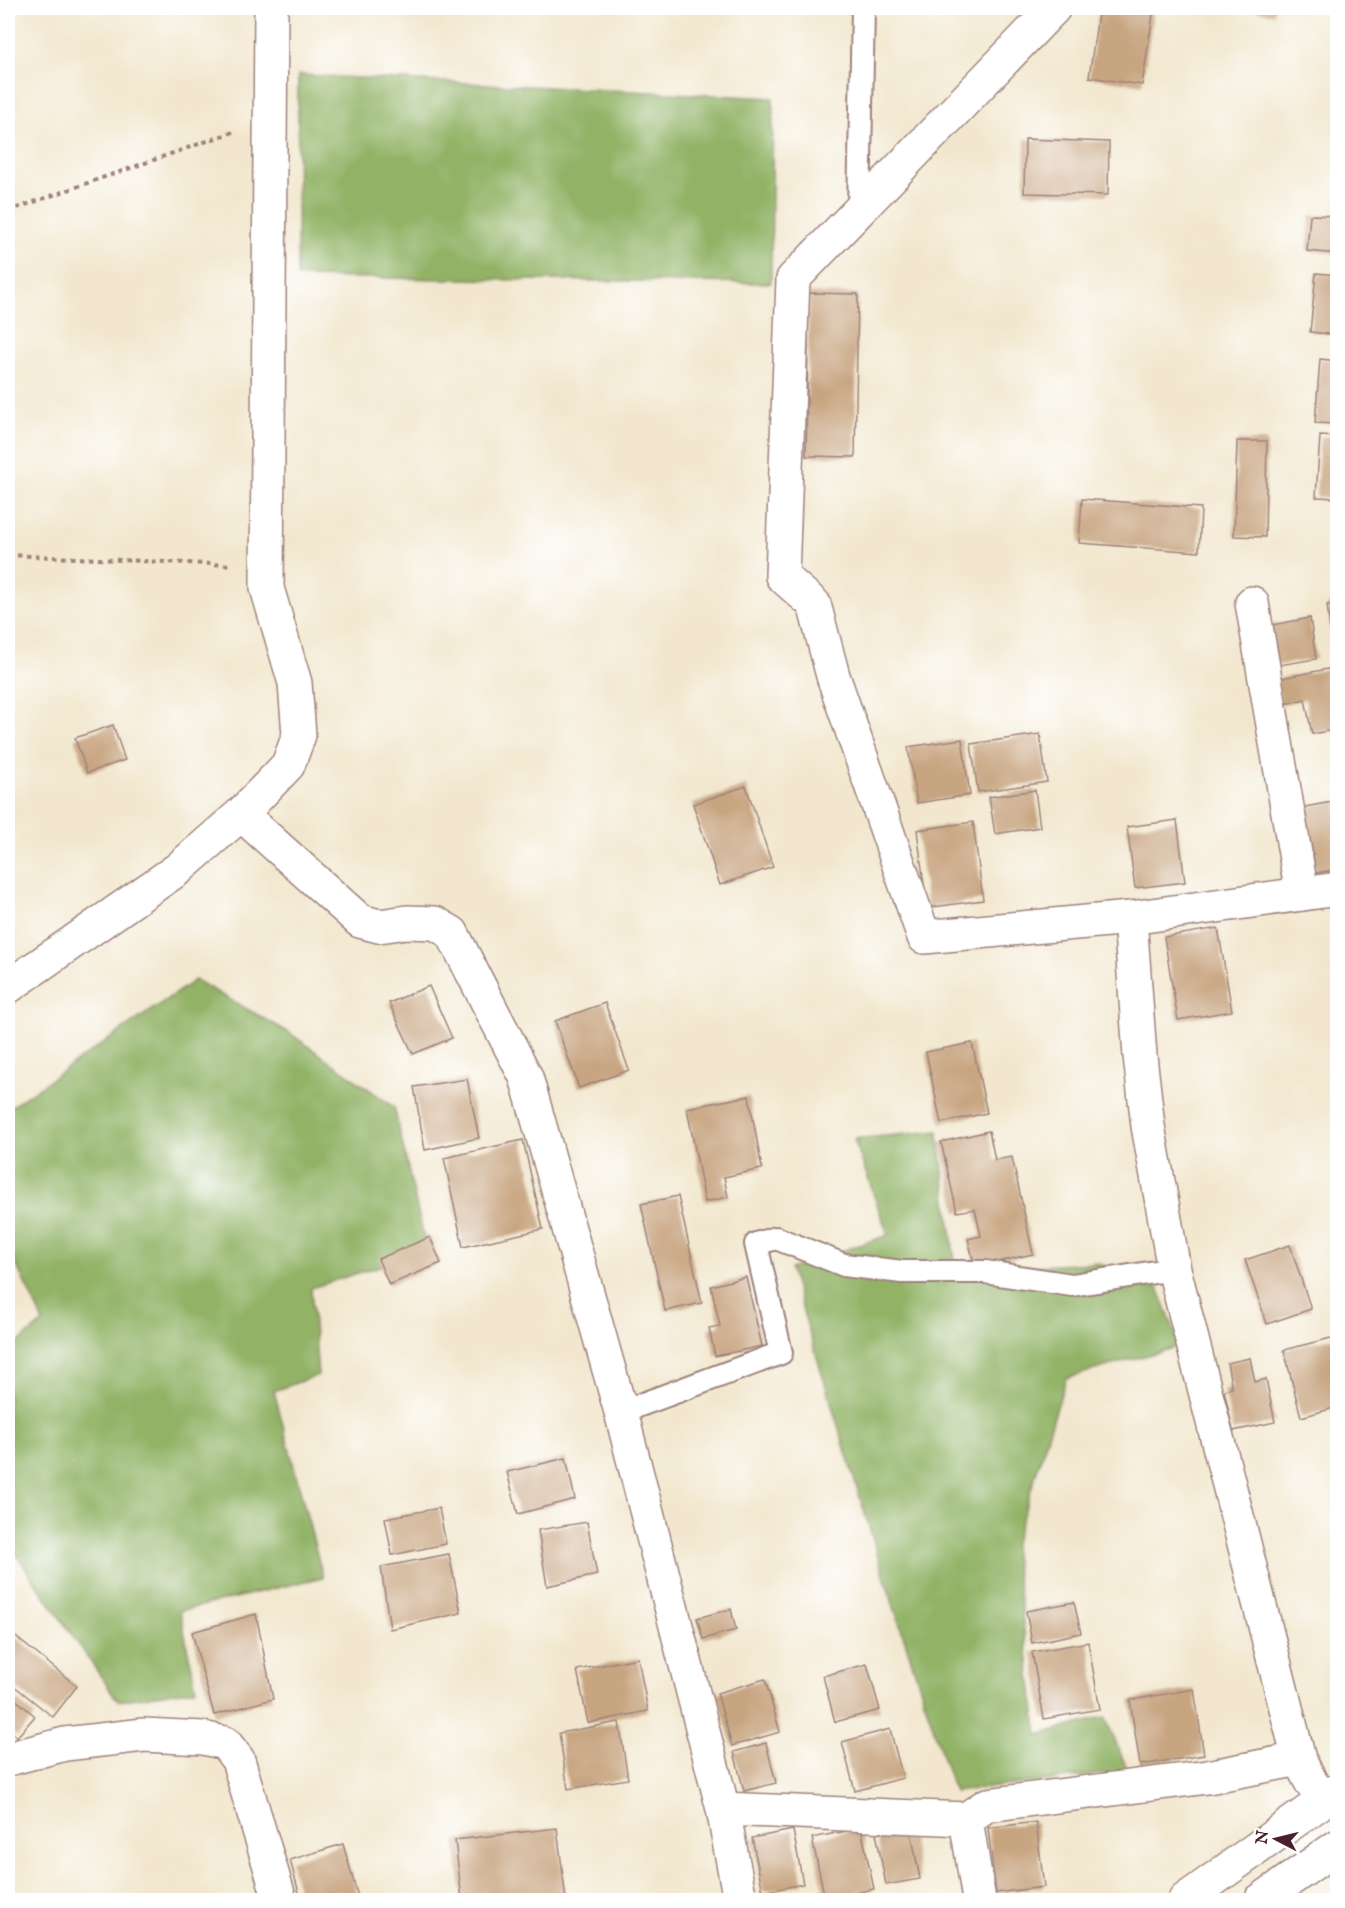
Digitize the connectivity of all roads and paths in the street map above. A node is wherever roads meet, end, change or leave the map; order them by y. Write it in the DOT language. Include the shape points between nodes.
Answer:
graph roads {
  1 [pos="271,8"];
  2 [pos="863,8"];
  3 [pos="1054,8"];
  4 [pos="270,119"];
  5 [pos="8,211"];
  6 [pos="859,212"];
  7 [pos="8,555"];
  8 [pos="267,566"];
  9 [pos="1252,603"];
  10 [pos="241,814"];
  11 [pos="1338,889"];
  12 [pos="1302,894"];
  13 [pos="1130,918"];
  14 [pos="8,987"];
  15 [pos="1174,1269"];
  16 [pos="621,1412"];
  17 [pos="8,1759"];
  18 [pos="1299,1759"];
  19 [pos="1331,1795"];
  20 [pos="723,1809"];
  21 [pos="966,1819"];
  22 [pos="1338,1846"];
  23 [pos="280,1900"];
  24 [pos="740,1900"];
  25 [pos="979,1900"];
  26 [pos="1185,1900"];
  27 [pos="1261,1900"];
  1 -- 4 [label="main road"];
  2 -- 6 [label="lane"];
  3 -- 6 [label="main road"];
  4 -- 5 [label="path"];
  4 -- 8 [label="main road"];
  6 -- 13 [label="main road" via="793,279 782,576 814,604 833,676 924,937"];
  7 -- 8 [label="path"];
  8 -- 10 [label="main road" via="267,588 295,683 299,735 288,765"];
  9 -- 12 [label="main road"];
  10 -- 14 [label="main road" via="178,869"];
  10 -- 16 [label="main road" via="360,921 379,926 435,923 452,933 526,1077"];
  11 -- 12 [label="main road"];
  12 -- 13 [label="main road"];
  13 -- 15 [label="main road" via="1148,1126"];
  15 -- 16 [label="lane" via="1072,1285 985,1272 902,1272 844,1265 776,1238 756,1244 781,1353"];
  15 -- 18 [label="main road"];
  16 -- 20 [label="main road"];
  17 -- 23 [label="main road" via="65,1744 144,1735 225,1743 238,1760"];
  18 -- 19 [label="main road" via="1312,1784"];
  18 -- 21 [label="main road" via="1208,1777 987,1804"];
  19 -- 26 [label="main road"];
  20 -- 21 [label="main road"];
  20 -- 24 [label="main road"];
  21 -- 25 [label="main road"];
  22 -- 27 [label="main road"];
}
